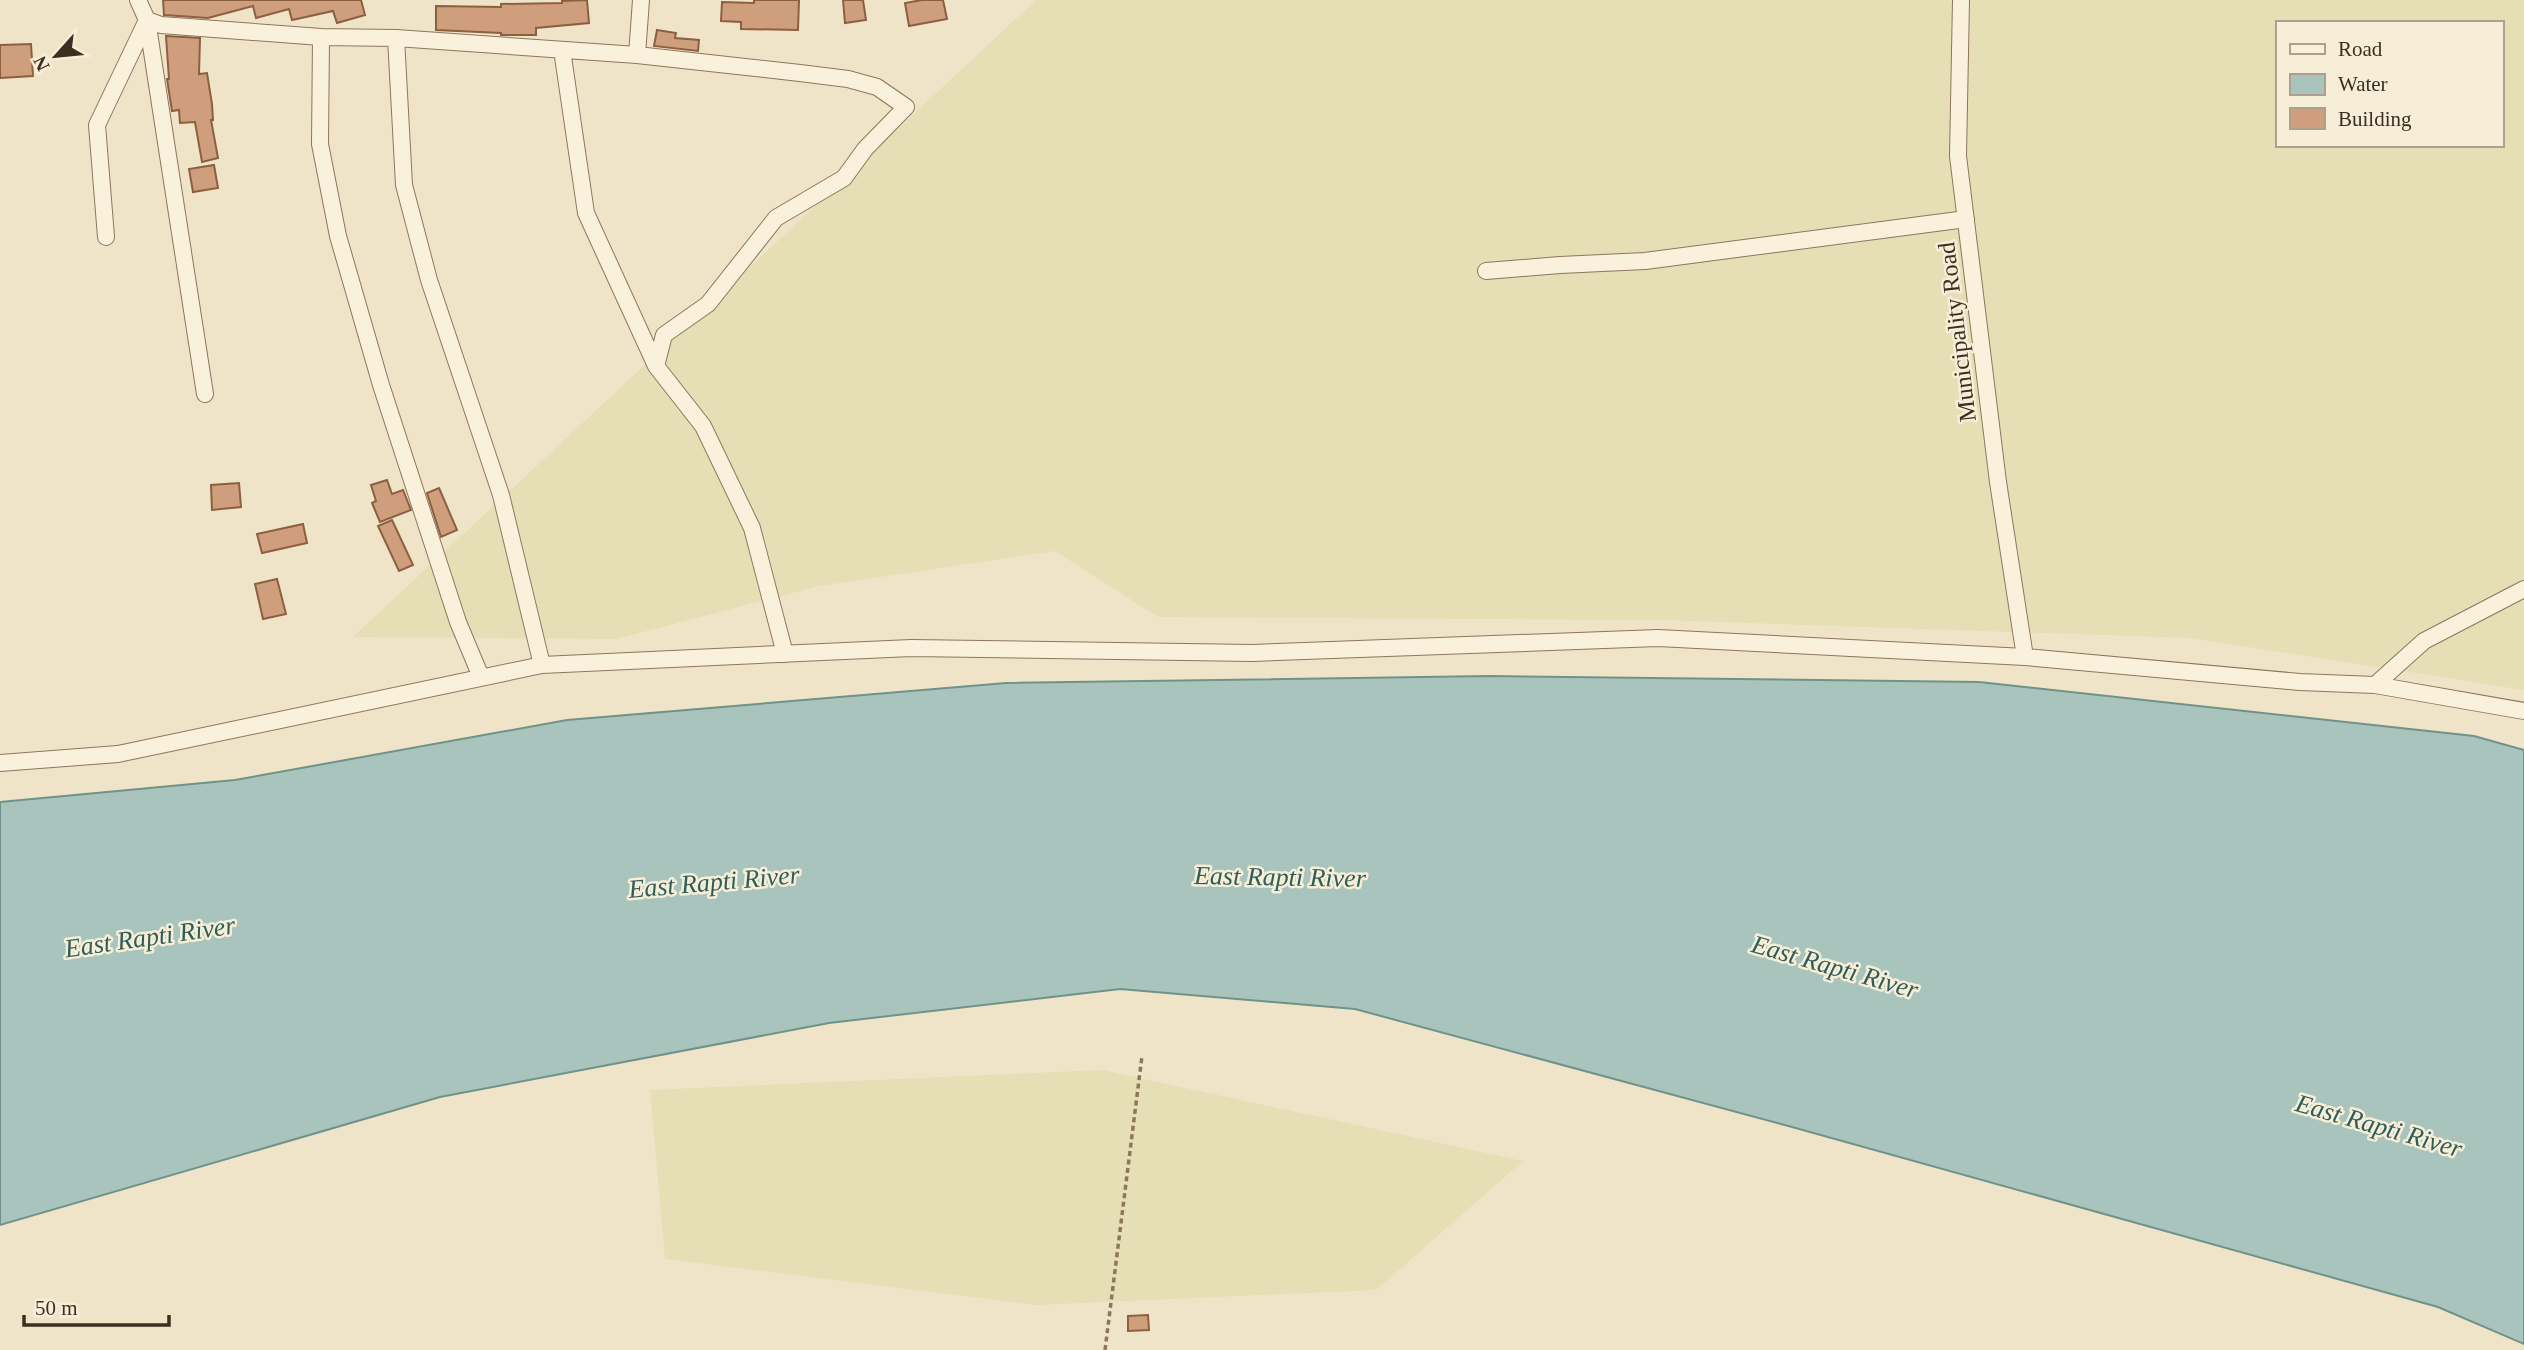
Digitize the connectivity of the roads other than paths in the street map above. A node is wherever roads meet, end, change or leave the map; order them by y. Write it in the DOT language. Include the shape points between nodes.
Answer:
graph roads {
  1 [pos="138,0"];
  2 [pos="641,0"];
  3 [pos="1961,0"];
  4 [pos="147,19"];
  5 [pos="321,37"];
  6 [pos="396,38"];
  7 [pos="562,50"];
  8 [pos="637,55"];
  9 [pos="1966,219"];
  10 [pos="106,237"];
  11 [pos="1486,271"];
  12 [pos="656,366"];
  13 [pos="205,394"];
  14 [pos="2524,589"];
  15 [pos="785,654"];
  16 [pos="2025,657"];
  17 [pos="542,665"];
  18 [pos="481,677"];
  19 [pos="2375,685"];
  20 [pos="2524,710"];
  21 [pos="0,763"];
  1 -- 4 [label="street"];
  2 -- 8 [label="street"];
  3 -- 9 [label="street, Municipality Road" via="1958,156"];
  4 -- 5 [label="street" via="161,24"];
  4 -- 10 [label="street" via="97,125"];
  4 -- 13 [label="street"];
  5 -- 6 [label="street"];
  5 -- 18 [label="street" via="320,144 338,236 458,622"];
  6 -- 7 [label="street"];
  6 -- 17 [label="street" via="404,185 429,280 501,495"];
  7 -- 8 [label="street"];
  7 -- 12 [label="street" via="586,213"];
  8 -- 12 [label="street" via="848,79 877,87 906,107 844,178 776,218 708,304 664,335"];
  9 -- 11 [label="street" via="1645,261"];
  9 -- 16 [label="street, Municipality Road"];
  12 -- 15 [label="street" via="703,426 752,528"];
  14 -- 19 [label="street" via="2424,641"];
  15 -- 16 [label="street" via="911,648 1252,653 1658,638"];
  15 -- 17 [label="street"];
  16 -- 19 [label="street"];
  17 -- 18 [label="street"];
  18 -- 21 [label="street" via="118,754"];
  19 -- 20 [label="street"];
}
